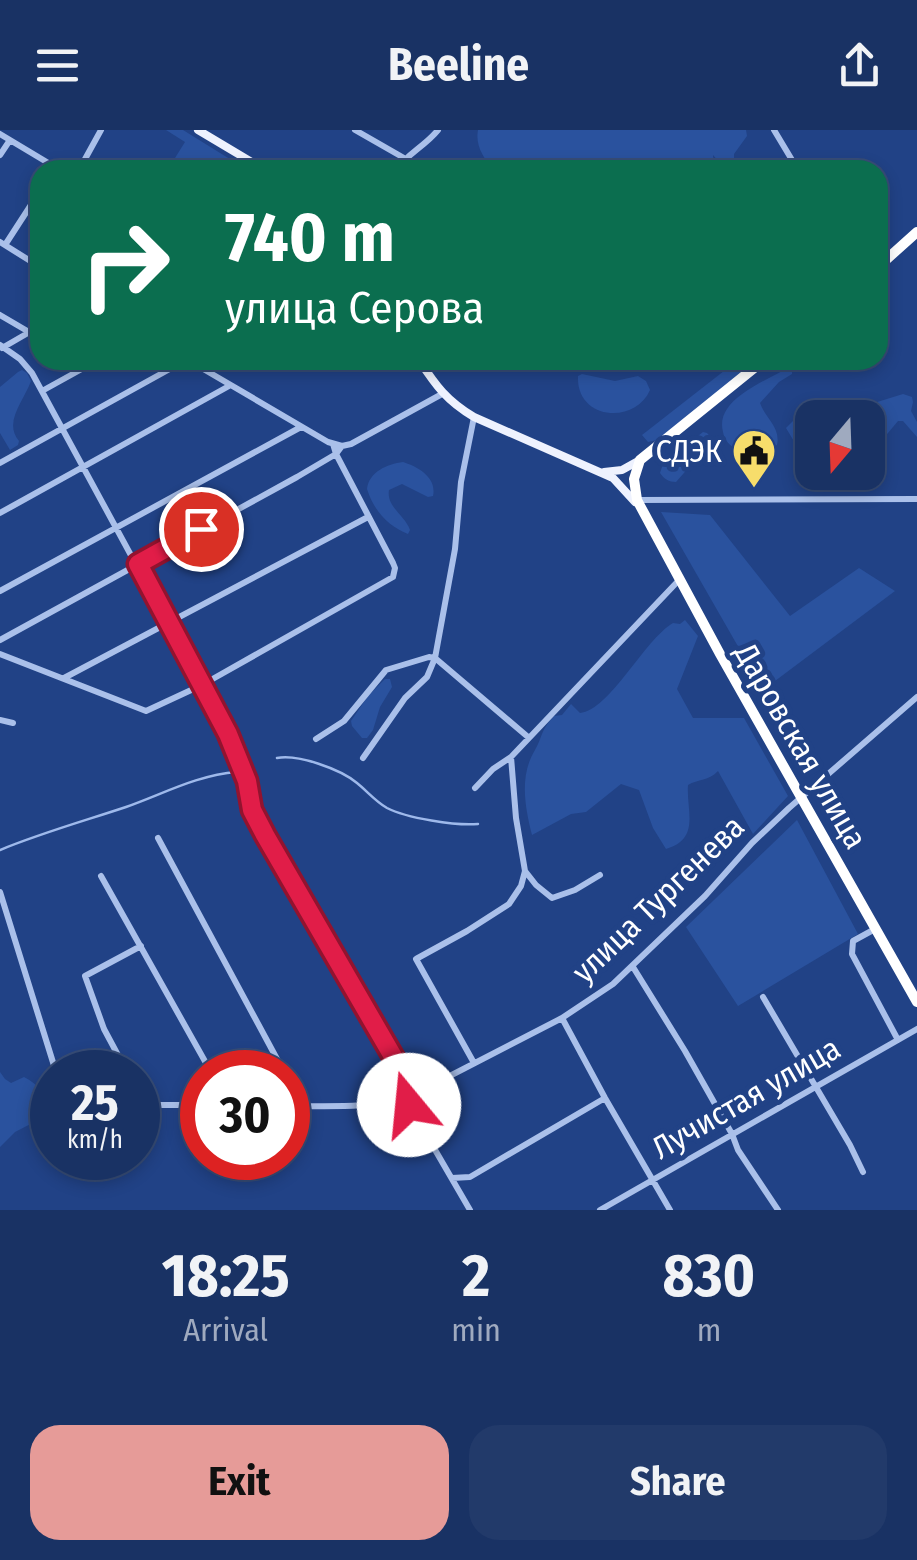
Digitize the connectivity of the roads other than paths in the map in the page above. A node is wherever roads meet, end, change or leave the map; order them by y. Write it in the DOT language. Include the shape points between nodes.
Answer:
graph roads {
  1 [pos="102,130"];
  2 [pos="198,130"];
  3 [pos="355,130"];
  4 [pos="438,130"];
  5 [pos="774,130"];
  6 [pos="0,134"];
  7 [pos="10,140"];
  8 [pos="0,155"];
  9 [pos="404,158"];
  10 [pos="42,160"];
  11 [pos="84,160"];
  12 [pos="249,160"];
  13 [pos="792,160"];
  14 [pos="30,206"];
  15 [pos="917,232"];
  16 [pos="2,244"];
  17 [pos="888,259"];
  18 [pos="30,261"];
  19 [pos="0,315"];
  20 [pos="29,332"];
  21 [pos="1,347"];
  22 [pos="79,370"];
  23 [pos="168,370"];
  24 [pos="204,370"];
  25 [pos="426,370"];
  26 [pos="752,370"];
  27 [pos="230,386"];
  28 [pos="42,390"];
  29 [pos="442,394"];
  30 [pos="474,418"];
  31 [pos="301,426"];
  32 [pos="63,427"];
  33 [pos="337,445"];
  34 [pos="336,454"];
  35 [pos="640,460"];
  36 [pos="0,463"];
  37 [pos="84,467"];
  38 [pos="600,472"];
  39 [pos="917,499"];
  40 [pos="637,500"];
  41 [pos="0,513"];
  42 [pos="643,514"];
  43 [pos="368,517"];
  44 [pos="118,529"];
  45 [pos="138,564"];
  46 [pos="680,578"];
  47 [pos="0,592"];
  48 [pos="169,624"];
  49 [pos="0,640"];
  50 [pos="0,654"];
  51 [pos="436,658"];
  52 [pos="64,678"];
  53 [pos="202,685"];
  54 [pos="917,696"];
  55 [pos="0,720"];
  56 [pos="13,723"];
  57 [pos="528,738"];
  58 [pos="316,740"];
  59 [pos="511,757"];
  60 [pos="363,758"];
  61 [pos="475,788"];
  62 [pos="802,798"];
  63 [pos="158,838"];
  64 [pos="525,871"];
  65 [pos="600,875"];
  66 [pos="101,876"];
  67 [pos="0,892"];
  68 [pos="875,928"];
  69 [pos="141,946"];
  70 [pos="633,967"];
  71 [pos="763,997"];
  72 [pos="917,1002"];
  73 [pos="562,1018"];
  74 [pos="917,1029"];
  75 [pos="898,1040"];
  76 [pos="49,1050"];
  77 [pos="115,1050"];
  78 [pos="199,1050"];
  79 [pos="272,1050"];
  80 [pos="474,1064"];
  81 [pos="815,1087"];
  82 [pos="411,1096"];
  83 [pos="604,1098"];
  84 [pos="310,1106"];
  85 [pos="732,1134"];
  86 [pos="863,1172"];
  87 [pos="452,1178"];
  88 [pos="654,1180"];
  89 [pos="470,1210"];
  90 [pos="600,1210"];
  91 [pos="670,1210"];
  92 [pos="778,1210"];
  1 -- 11 [label="street"];
  2 -- 12 [label="main road"];
  3 -- 9 [label="street"];
  4 -- 9 [label="street"];
  5 -- 13 [label="street"];
  6 -- 7 [label="street"];
  7 -- 8 [label="street"];
  7 -- 10 [label="street"];
  14 -- 16 [label="street"];
  15 -- 17 [label="highway"];
  16 -- 18 [label="street"];
  19 -- 20 [label="street"];
  20 -- 21 [label="street"];
  21 -- 28 [label="street" via="20,359"];
  22 -- 28 [label="street"];
  23 -- 32 [label="street"];
  24 -- 27 [label="street"];
  25 -- 29 [label="main road"];
  26 -- 35 [label="highway"];
  27 -- 31 [label="street"];
  27 -- 37 [label="street"];
  28 -- 32 [label="street"];
  29 -- 30 [label="main road"];
  29 -- 33 [label="street" via="351,444"];
  30 -- 38 [label="main road"];
  30 -- 51 [label="street"];
  31 -- 33 [label="street"];
  31 -- 44 [label="street"];
  32 -- 36 [label="street"];
  32 -- 37 [label="street"];
  33 -- 34 [label="street"];
  34 -- 43 [label="street"];
  34 -- 45 [label="street"];
  35 -- 38 [label="main road"];
  35 -- 40 [label="highway, Даровская улица"];
  37 -- 41 [label="street"];
  37 -- 44 [label="street"];
  38 -- 42 [label="main road, Даровская улица" via="621,484"];
  39 -- 40 [label="street"];
  40 -- 42 [label="highway, Даровская улица"];
  42 -- 46 [label="highway, Даровская улица"];
  43 -- 48 [label="street"];
  43 -- 53 [label="street" via="393,563 393,576"];
  44 -- 45 [label="street"];
  44 -- 47 [label="street"];
  45 -- 48 [label="street"];
  45 -- 49 [label="street"];
  46 -- 57 [label="street"];
  46 -- 62 [label="highway, Даровская улица"];
  48 -- 52 [label="street"];
  48 -- 53 [label="street"];
  50 -- 52 [label="street"];
  51 -- 57 [label="street"];
  51 -- 58 [label="street" via="386,670 344,721"];
  51 -- 60 [label="street"];
  52 -- 53 [label="street" via="146,712"];
  53 -- 82 [label="street" via="228,734 258,822"];
  54 -- 62 [label="street, улица Тургенева"];
  55 -- 56 [label="street"];
  57 -- 59 [label="street"];
  59 -- 61 [label="street"];
  59 -- 64 [label="street"];
  62 -- 68 [label="highway, Даровская улица"];
  62 -- 70 [label="street, улица Тургенева"];
  63 -- 79 [label="street"];
  64 -- 65 [label="street" via="552,898"];
  64 -- 80 [label="street" via="508,904 416,959"];
  66 -- 69 [label="street"];
  67 -- 76 [label="street"];
  68 -- 72 [label="highway, Даровская улица"];
  68 -- 75 [label="street" via="853,942 852,954"];
  69 -- 77 [label="street" via="86,976"];
  69 -- 78 [label="street"];
  70 -- 73 [label="street, улица Тургенева"];
  70 -- 85 [label="street"];
  71 -- 81 [label="street"];
  73 -- 80 [label="street, улица Тургенева"];
  73 -- 83 [label="street"];
  74 -- 75 [label="street, Лучистая улица"];
  75 -- 81 [label="street, Лучистая улица"];
  80 -- 82 [label="street, улица Тургенева"];
  81 -- 85 [label="street, Лучистая улица"];
  81 -- 86 [label="street"];
  82 -- 84 [label="street, улица Тургенева" via="374,1105"];
  82 -- 87 [label="street" via="409,1105"];
  83 -- 87 [label="street" via="470,1177"];
  83 -- 88 [label="street"];
  85 -- 88 [label="street, Лучистая улица"];
  85 -- 92 [label="street"];
  87 -- 89 [label="street"];
  88 -- 90 [label="street, Лучистая улица"];
  88 -- 91 [label="street"];
}
